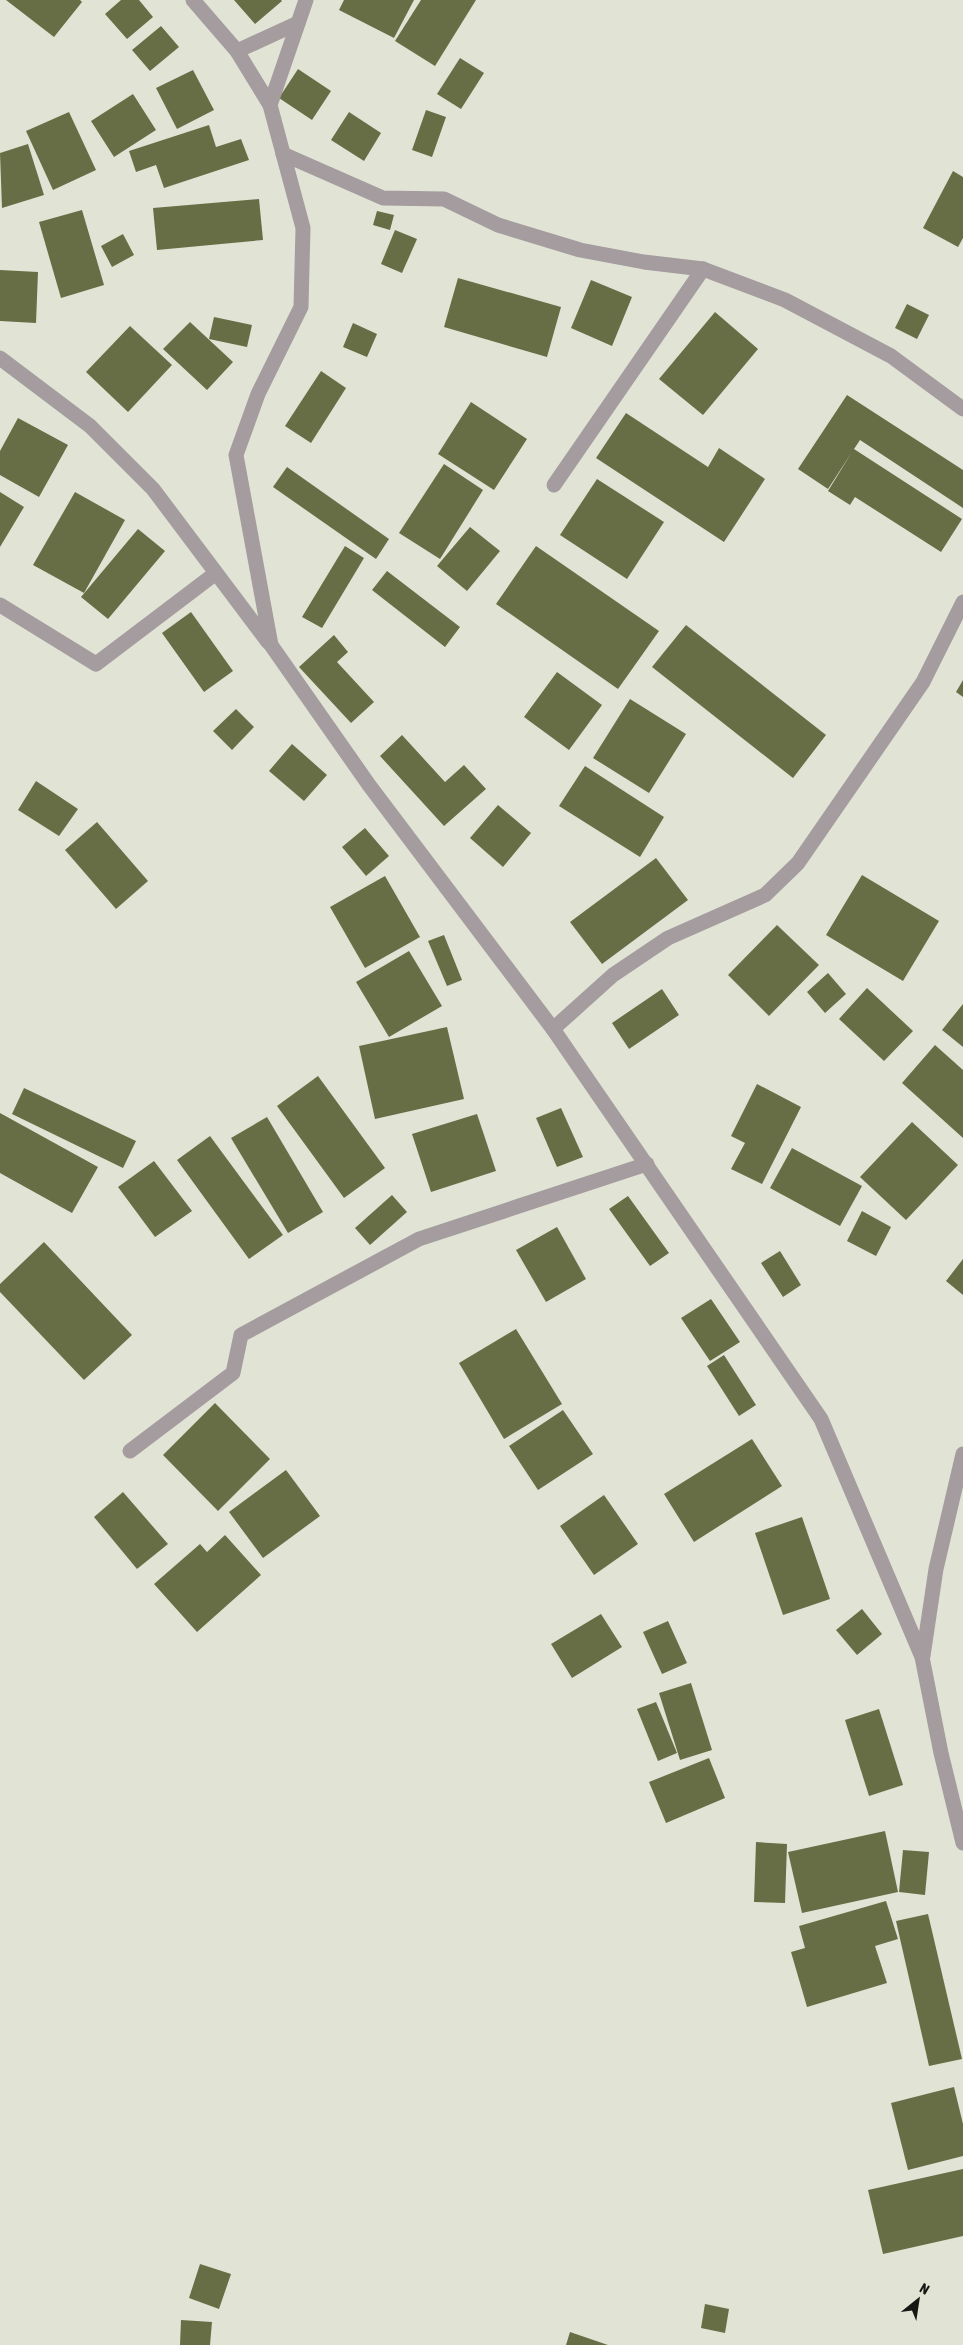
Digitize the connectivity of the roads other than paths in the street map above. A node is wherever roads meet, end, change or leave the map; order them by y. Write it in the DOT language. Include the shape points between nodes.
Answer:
graph roads {
  1 [pos="193,0"];
  2 [pos="306,0"];
  3 [pos="298,23"];
  4 [pos="237,51"];
  5 [pos="270,105"];
  6 [pos="283,154"];
  7 [pos="703,268"];
  8 [pos="0,358"];
  9 [pos="963,409"];
  10 [pos="554,485"];
  11 [pos="216,572"];
  12 [pos="963,602"];
  13 [pos="0,605"];
  14 [pos="271,645"];
  15 [pos="553,1029"];
  16 [pos="647,1164"];
  17 [pos="130,1452"];
  18 [pos="963,1454"];
  19 [pos="922,1657"];
  20 [pos="963,1843"];
  1 -- 4 [label="street"];
  2 -- 3 [label="street"];
  3 -- 4 [label="street"];
  3 -- 5 [label="street"];
  4 -- 5 [label="street"];
  5 -- 6 [label="street"];
  6 -- 7 [label="street" via="383,198 444,199 498,225 580,250 644,262"];
  6 -- 14 [label="street" via="303,228 301,307 258,394 236,454"];
  7 -- 9 [label="street" via="785,300 891,356"];
  7 -- 10 [label="street"];
  8 -- 11 [label="street" via="90,426 153,489"];
  11 -- 13 [label="street" via="96,664"];
  11 -- 14 [label="street"];
  12 -- 15 [label="street" via="923,682 798,863 765,895 660,943 613,975"];
  14 -- 15 [label="street" via="369,785"];
  15 -- 16 [label="street"];
  16 -- 17 [label="street" via="419,1239 242,1334 232,1373"];
  16 -- 19 [label="street" via="821,1419"];
  18 -- 19 [label="street" via="936,1569"];
  19 -- 20 [label="street"];
}
